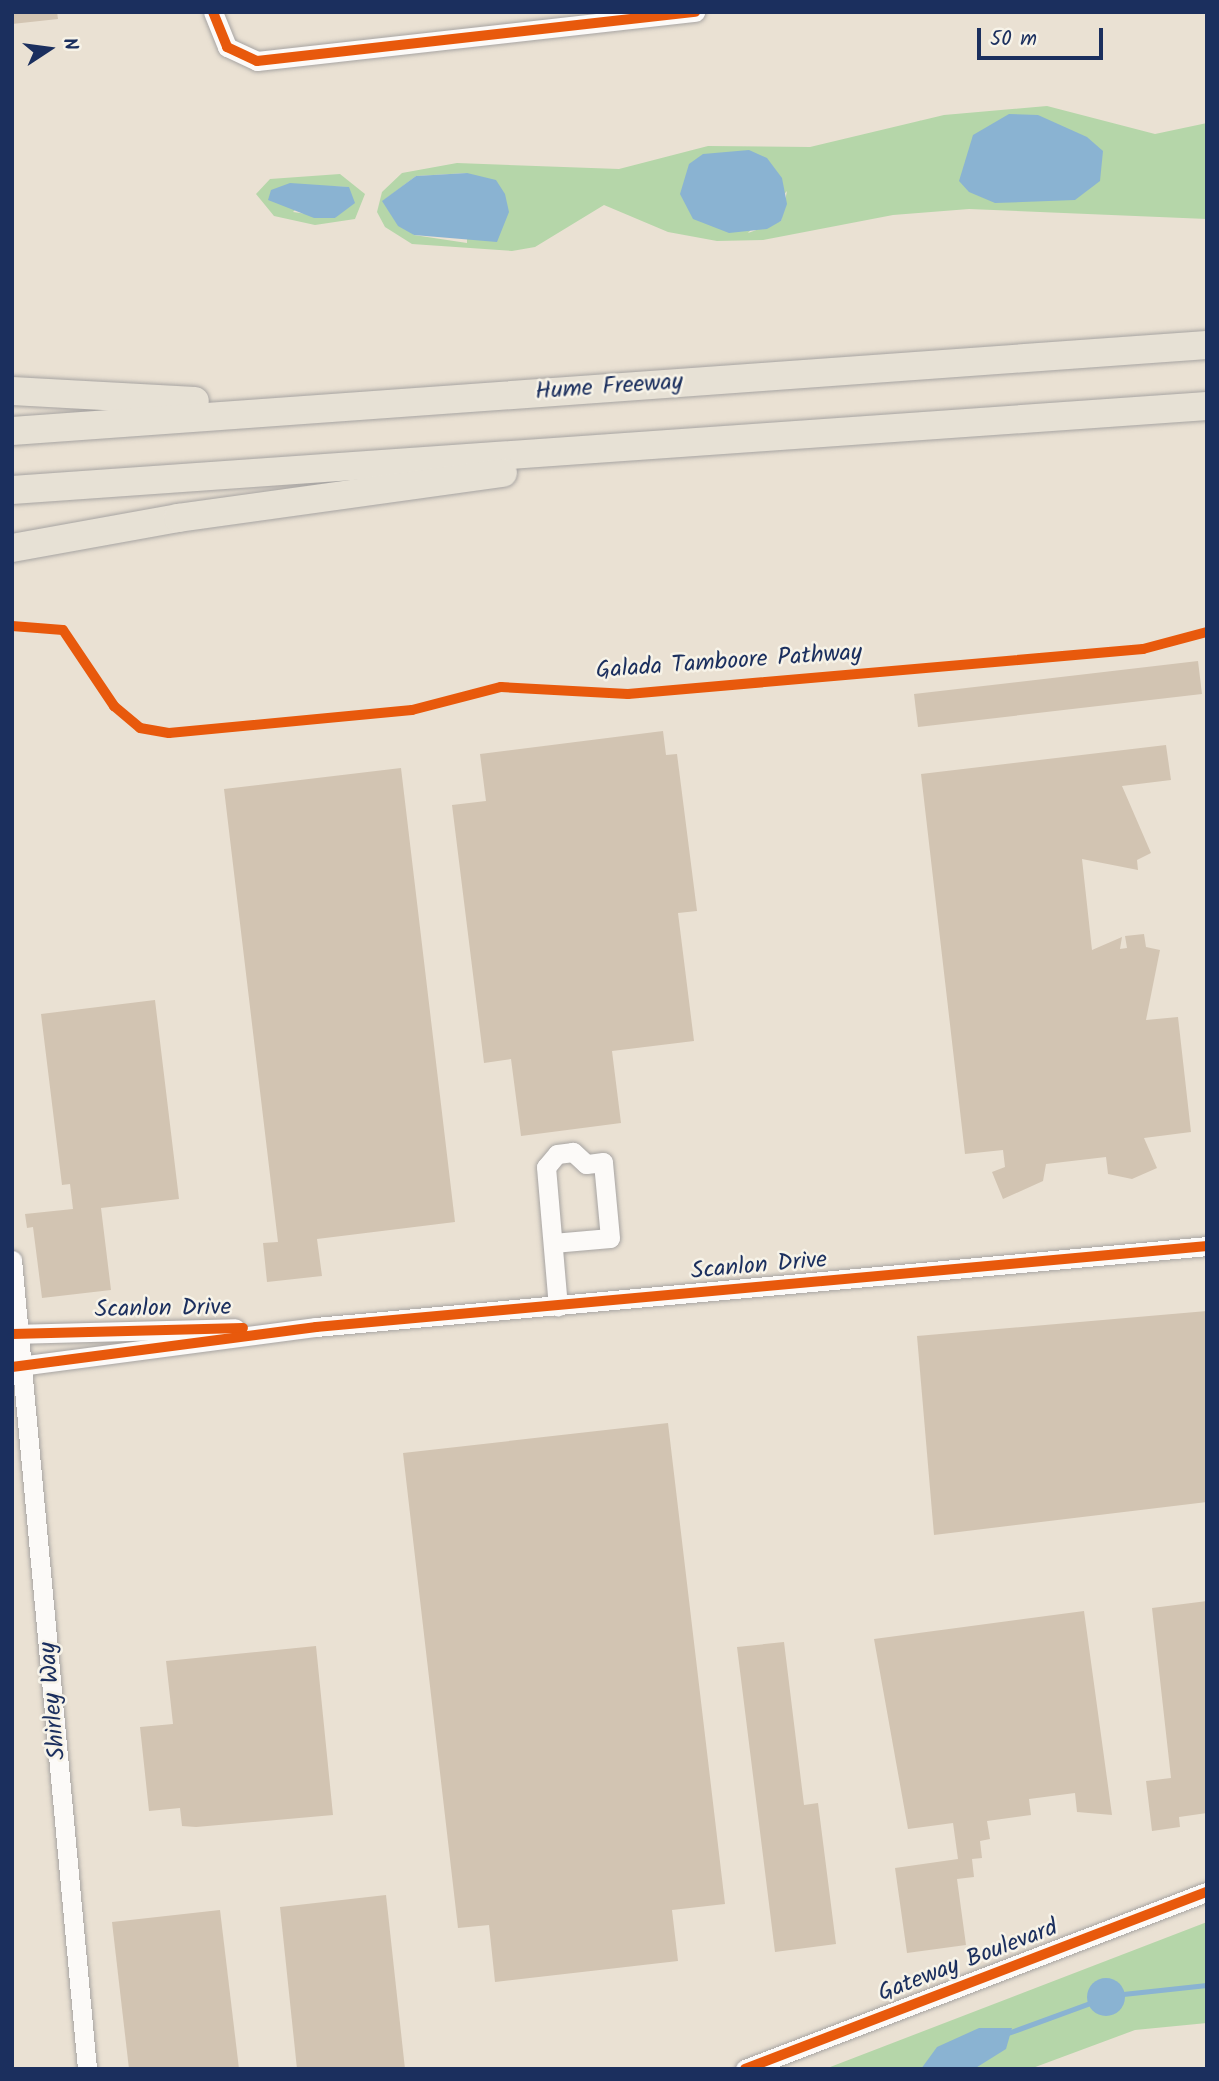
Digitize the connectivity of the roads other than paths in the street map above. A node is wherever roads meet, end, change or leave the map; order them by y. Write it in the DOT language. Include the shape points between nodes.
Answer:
graph roads {
  1 [pos="213,12"];
  2 [pos="695,12"];
  3 [pos="1207,345"];
  4 [pos="12,391"];
  5 [pos="1207,406"];
  6 [pos="303,407"];
  7 [pos="12,431"];
  8 [pos="718,442"];
  9 [pos="12,490"];
  10 [pos="12,548"];
  11 [pos="553,1244"];
  12 [pos="1207,1246"];
  13 [pos="12,1260"];
  14 [pos="558,1306"];
  15 [pos="316,1327"];
  16 [pos="16,1334"];
  17 [pos="17,1366"];
  18 [pos="1207,1892"];
  19 [pos="87,2069"];
  20 [pos="745,2069"];
  1 -- 2 [label="street" via="227,47 257,61"];
  3 -- 6 [label="highway, Hume Freeway"];
  4 -- 6 [label="highway"];
  5 -- 8 [label="highway"];
  6 -- 7 [label="highway, Hume Freeway"];
  8 -- 9 [label="highway"];
  8 -- 10 [label="highway" via="178,518"];
  11 -- 11 [label="street" via="546,1167 557,1154 573,1152 586,1164 603,1163 610,1238"];
  11 -- 14 [label="street"];
  12 -- 14 [label="street, Scanlon Drive"];
  13 -- 16 [label="street, Shirley Way"];
  14 -- 15 [label="street, Scanlon Drive"];
  15 -- 16 [label="street, Scanlon Drive"];
  15 -- 17 [label="street, Scanlon Drive"];
  16 -- 17 [label="street, Shirley Way"];
  17 -- 19 [label="street, Shirley Way"];
  18 -- 20 [label="street, Gateway Boulevard"];
}
